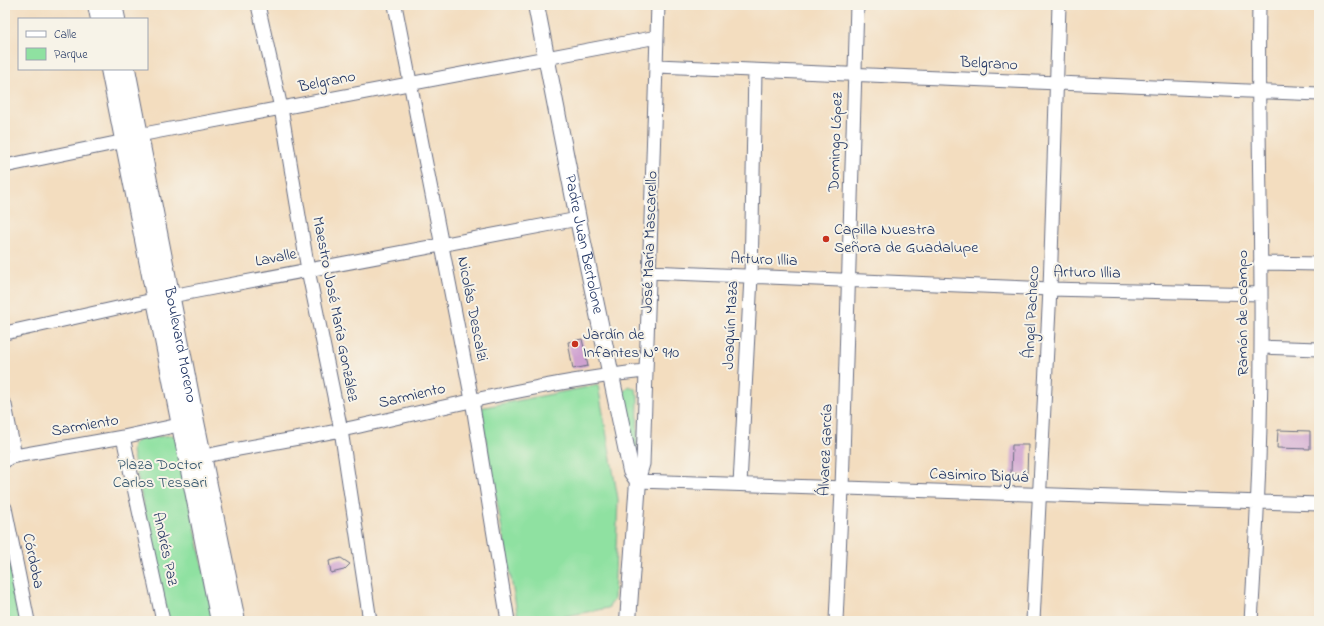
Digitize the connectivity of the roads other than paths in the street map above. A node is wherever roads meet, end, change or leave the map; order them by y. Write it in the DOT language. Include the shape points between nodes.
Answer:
graph roads {
  1 [pos="97,5"];
  2 [pos="113,5"];
  3 [pos="258,5"];
  4 [pos="395,5"];
  5 [pos="536,5"];
  6 [pos="658,5"];
  7 [pos="857,5"];
  8 [pos="1059,5"];
  9 [pos="1259,5"];
  10 [pos="100,18"];
  11 [pos="116,18"];
  12 [pos="657,37"];
  13 [pos="546,57"];
  14 [pos="657,66"];
  15 [pos="110,70"];
  16 [pos="126,70"];
  17 [pos="755,71"];
  18 [pos="855,74"];
  19 [pos="411,83"];
  20 [pos="1056,84"];
  21 [pos="1258,92"];
  22 [pos="1319,94"];
  23 [pos="281,108"];
  24 [pos="132,138"];
  25 [pos="5,166"];
  26 [pos="578,219"];
  27 [pos="442,246"];
  28 [pos="1260,263"];
  29 [pos="1319,264"];
  30 [pos="308,270"];
  31 [pos="649,272"];
  32 [pos="751,277"];
  33 [pos="848,279"];
  34 [pos="1050,289"];
  35 [pos="1261,294"];
  36 [pos="163,298"];
  37 [pos="5,333"];
  38 [pos="1261,347"];
  39 [pos="1319,349"];
  40 [pos="645,371"];
  41 [pos="610,374"];
  42 [pos="472,400"];
  43 [pos="5,405"];
  44 [pos="188,423"];
  45 [pos="341,430"];
  46 [pos="123,437"];
  47 [pos="10,458"];
  48 [pos="195,459"];
  49 [pos="638,481"];
  50 [pos="740,484"];
  51 [pos="842,489"];
  52 [pos="1040,494"];
  53 [pos="1259,501"];
  54 [pos="1319,504"];
  55 [pos="5,508"];
  56 [pos="28,621"];
  57 [pos="163,621"];
  58 [pos="220,621"];
  59 [pos="236,621"];
  60 [pos="370,621"];
  61 [pos="508,621"];
  62 [pos="626,621"];
  63 [pos="836,621"];
  64 [pos="1033,621"];
  65 [pos="1251,621"];
  1 -- 10 [label="main road"];
  2 -- 11 [label="main road"];
  3 -- 23 [label="street, Maestro José María González"];
  4 -- 19 [label="street, Nicolás Descalzi"];
  5 -- 13 [label="street, Padre Juan Bertolone"];
  6 -- 12 [label="street, José María Mascarello"];
  7 -- 18 [label="street, Domingo López"];
  8 -- 20 [label="street, Ángel Pacheco"];
  9 -- 21 [label="street, Ramón de Ocampo"];
  12 -- 13 [label="street, Belgrano"];
  12 -- 14 [label="street, José María Mascarello"];
  13 -- 19 [label="street, Belgrano"];
  13 -- 26 [label="street, Padre Juan Bertolone"];
  14 -- 17 [label="street, Belgrano"];
  14 -- 31 [label="street, José María Mascarello"];
  15 -- 24 [label="main road, Boulevard Moreno"];
  16 -- 24 [label="main road, Boulevard Moreno"];
  17 -- 18 [label="street, Belgrano"];
  17 -- 32 [label="street, Joaquín Maza"];
  18 -- 20 [label="street, Belgrano"];
  18 -- 33 [label="street, Domingo López"];
  19 -- 23 [label="street, Belgrano"];
  19 -- 27 [label="street, Nicolás Descalzi"];
  20 -- 21 [label="street, Belgrano"];
  20 -- 34 [label="street, Ángel Pacheco"];
  21 -- 22 [label="street, Belgrano"];
  21 -- 28 [label="street, Ramón de Ocampo"];
  23 -- 24 [label="street, Belgrano"];
  23 -- 30 [label="street, Maestro José María González"];
  24 -- 25 [label="street, Belgrano"];
  24 -- 36 [label="main road, Boulevard Moreno" via="151,272"];
  26 -- 27 [label="street, Lavalle"];
  26 -- 41 [label="street, Padre Juan Bertolone"];
  27 -- 30 [label="street, Lavalle"];
  27 -- 42 [label="street, Nicolás Descalzi"];
  28 -- 29 [label="street"];
  28 -- 35 [label="street, Ramón de Ocampo"];
  30 -- 36 [label="street, Lavalle"];
  30 -- 45 [label="street, Maestro José María González"];
  31 -- 32 [label="street, Arturo Illia"];
  31 -- 40 [label="street, José María Mascarello"];
  32 -- 33 [label="street, Arturo Illia"];
  32 -- 50 [label="street, Joaquín Maza"];
  33 -- 34 [label="street, Arturo Illia"];
  33 -- 51 [label="street, Álvarez García"];
  34 -- 35 [label="street, Arturo Illia"];
  34 -- 52 [label="street, Ángel Pacheco"];
  35 -- 38 [label="street, Ramón de Ocampo"];
  36 -- 37 [label="street, Lavalle"];
  36 -- 44 [label="main road, Boulevard Moreno"];
  38 -- 39 [label="street"];
  38 -- 53 [label="street, Ramón de Ocampo"];
  40 -- 41 [label="street, Sarmiento"];
  40 -- 49 [label="street, José María Mascarello" via="643,464"];
  41 -- 42 [label="street, Sarmiento"];
  41 -- 49 [label="street, Padre Juan Bertolone" via="631,471"];
  42 -- 45 [label="street, Sarmiento"];
  42 -- 61 [label="street, Nicolás Descalzi"];
  43 -- 47 [label="street"];
  44 -- 46 [label="street, Sarmiento"];
  44 -- 48 [label="main road, Boulevard Moreno"];
  45 -- 48 [label="street, Sarmiento"];
  45 -- 60 [label="street, Maestro José María González"];
  46 -- 47 [label="street, Sarmiento"];
  46 -- 57 [label="street, Andrés Paz"];
  48 -- 58 [label="main road, Boulevard Moreno"];
  48 -- 59 [label="main road, Boulevard Moreno"];
  49 -- 50 [label="street, Casimiro Biguá"];
  49 -- 62 [label="street, José María Mascarello"];
  50 -- 51 [label="street, Casimiro Biguá"];
  51 -- 52 [label="street, Casimiro Biguá"];
  51 -- 63 [label="street, Álvarez García"];
  52 -- 53 [label="street, Casimiro Biguá"];
  52 -- 64 [label="street, Ángel Pacheco"];
  53 -- 54 [label="street, Casimiro Biguá"];
  53 -- 65 [label="street, Ramón de Ocampo"];
  55 -- 56 [label="street, Córdoba"];
}
